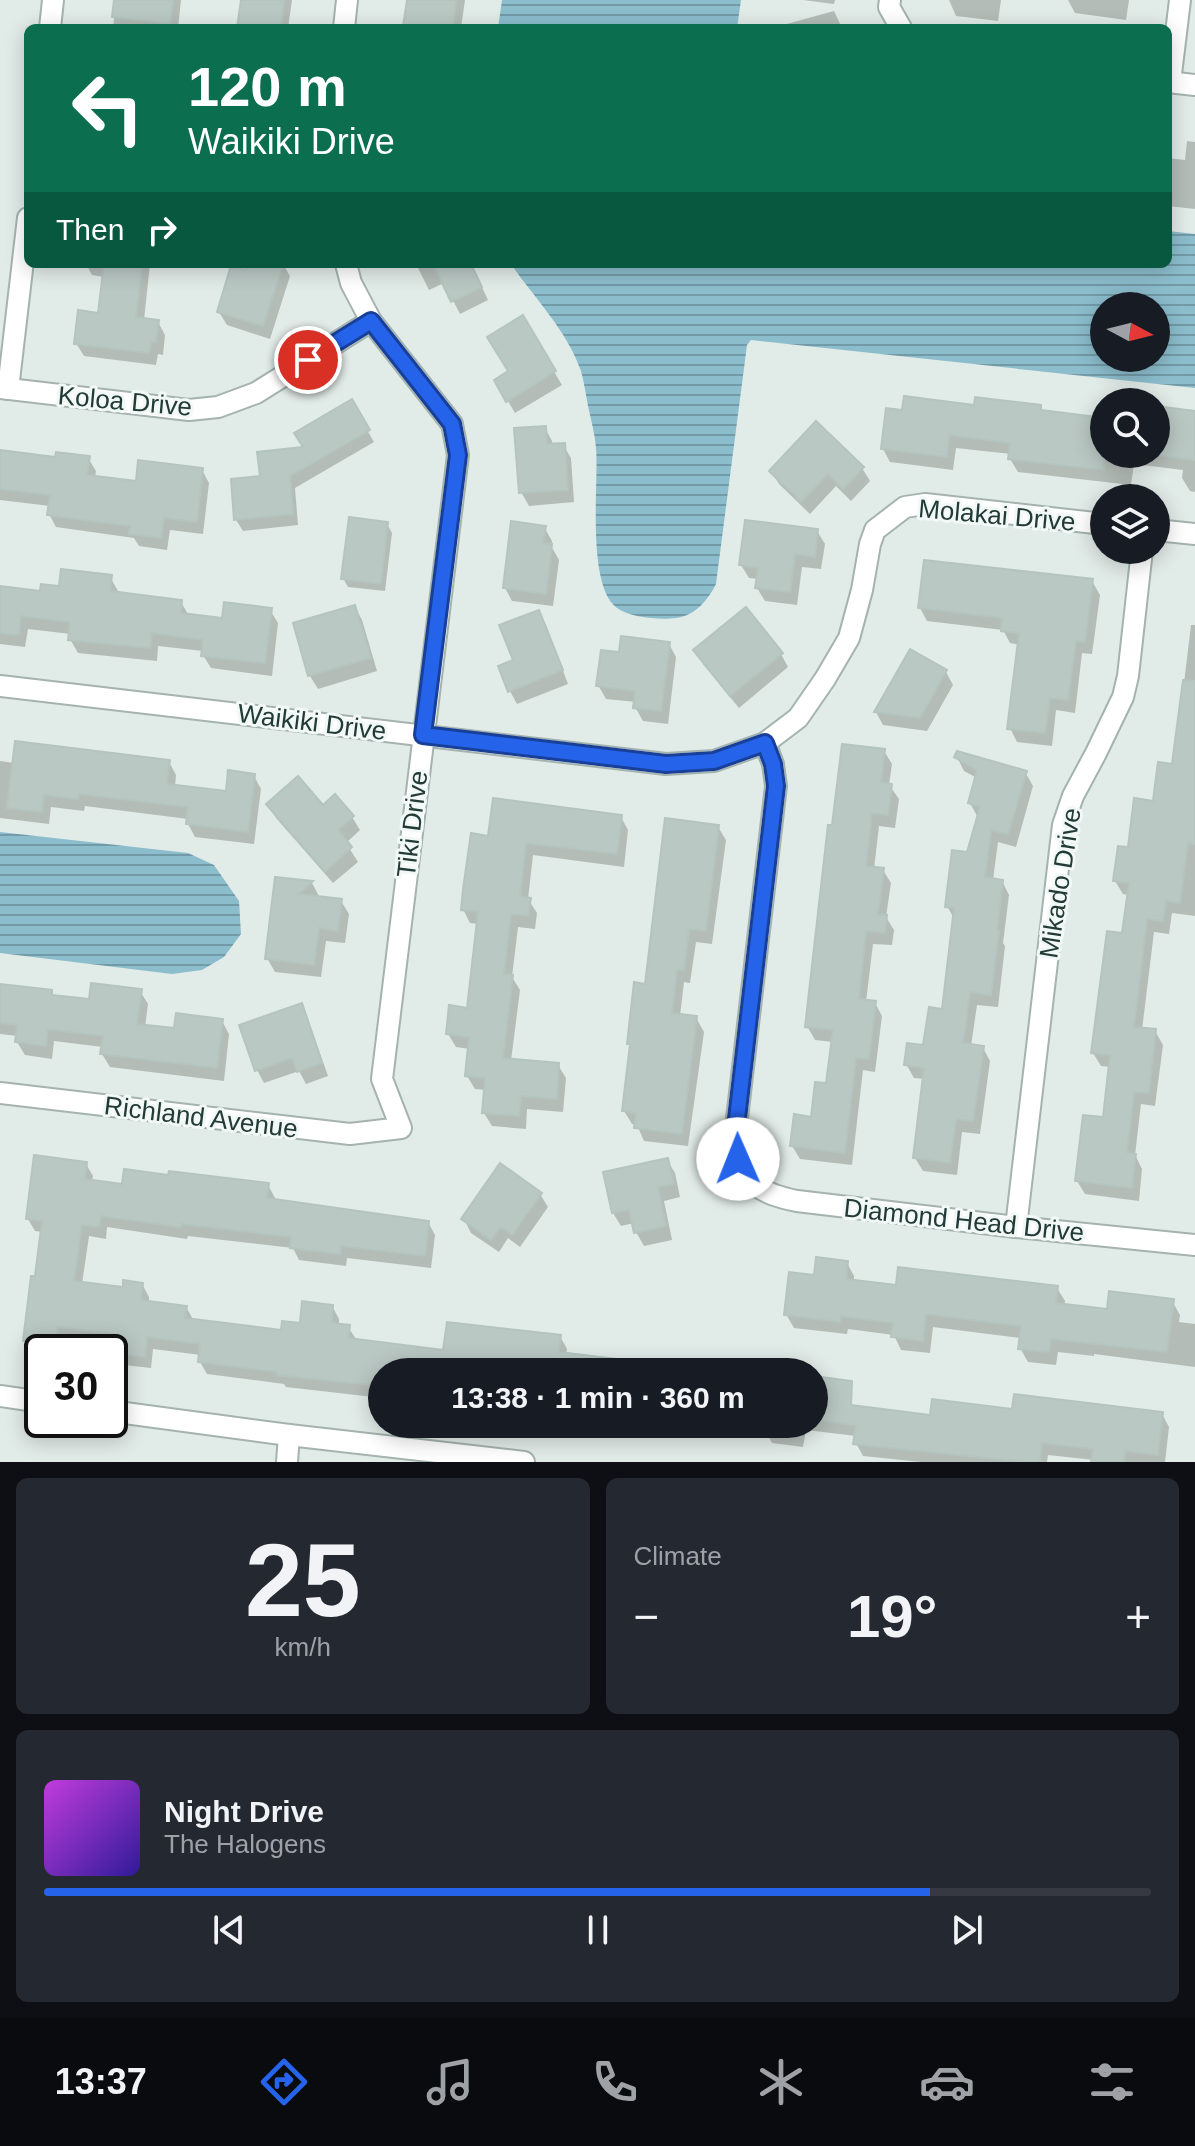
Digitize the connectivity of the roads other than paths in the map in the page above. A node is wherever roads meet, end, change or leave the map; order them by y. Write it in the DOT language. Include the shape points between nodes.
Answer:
graph roads {
  1 [pos="53,0"];
  2 [pos="347,0"];
  3 [pos="890,0"];
  4 [pos="1180,0"];
  5 [pos="50,24"];
  6 [pos="344,24"];
  7 [pos="899,24"];
  8 [pos="1172,60"];
  9 [pos="1172,82"];
  10 [pos="1195,85"];
  11 [pos="24,246"];
  12 [pos="347,268"];
  13 [pos="371,321"];
  14 [pos="4,389"];
  15 [pos="892,516"];
  16 [pos="1090,522"];
  17 [pos="1170,531"];
  18 [pos="1195,534"];
  19 [pos="1140,564"];
  20 [pos="0,686"];
  21 [pos="423,735"];
  22 [pos="765,743"];
  23 [pos="0,1093"];
  24 [pos="401,1128"];
  25 [pos="1016,1227"];
  26 [pos="1195,1245"];
  27 [pos="0,1396"];
  28 [pos="24,1399"];
  29 [pos="128,1413"];
  30 [pos="289,1435"];
  31 [pos="287,1462"];
  32 [pos="524,1462"];
  1 -- 5 [label="street"];
  2 -- 6 [label="street"];
  3 -- 7 [label="street"];
  4 -- 8 [label="street"];
  9 -- 10 [label="street"];
  11 -- 14 [label="street"];
  12 -- 13 [label="street, Tiki Drive"];
  13 -- 14 [label="street, Koloa Drive" via="256,393 218,407 189,410"];
  13 -- 21 [label="street, Tiki Drive" via="452,424 458,455"];
  15 -- 16 [label="street, Molakai Drive" via="905,507 925,504"];
  15 -- 22 [label="street, Waikiki Drive" via="875,530 870,544 849,638 798,718"];
  17 -- 18 [label="street"];
  19 -- 25 [label="street, Mikado Drive" via="1123,697 1063,825"];
  20 -- 21 [label="street, Waikiki Drive"];
  21 -- 22 [label="street, Waikiki Drive" via="666,764 714,761"];
  21 -- 24 [label="street, Tiki Drive" via="382,1079"];
  22 -- 25 [label="street, Diamond Head Drive" via="776,786 734,1144 742,1171 767,1193 797,1201"];
  23 -- 24 [label="street, Richland Avenue" via="350,1134"];
  25 -- 26 [label="street, Diamond Head Drive"];
  27 -- 28 [label="street"];
  29 -- 30 [label="street"];
  30 -- 31 [label="street"];
  30 -- 32 [label="street"];
}
